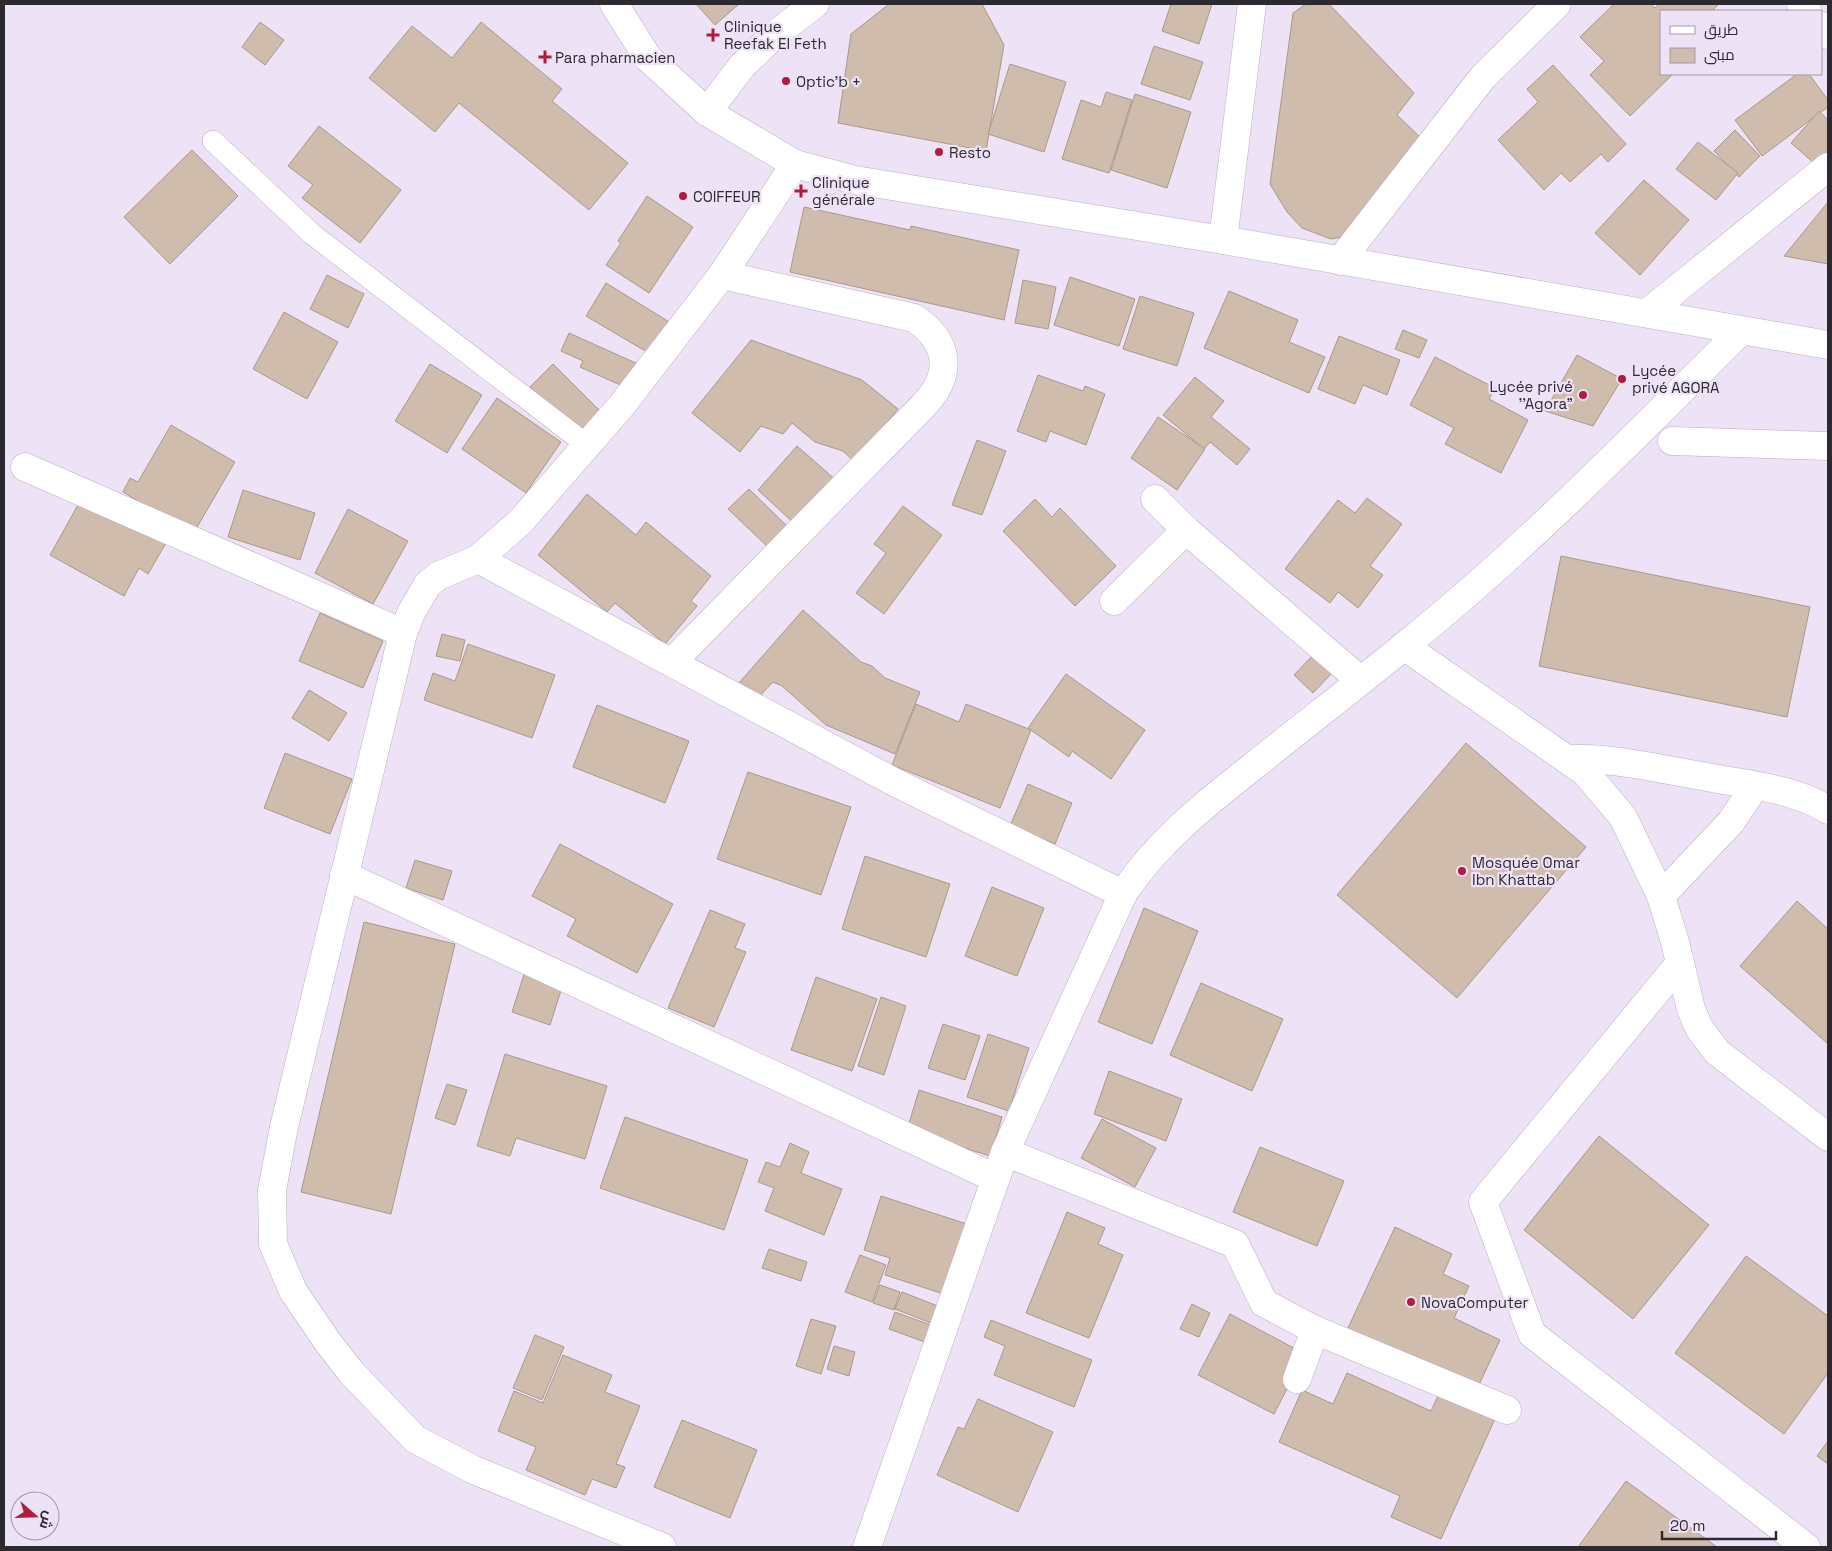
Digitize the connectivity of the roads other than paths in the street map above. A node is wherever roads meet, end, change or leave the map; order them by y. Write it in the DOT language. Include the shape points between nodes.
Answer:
graph roads {
  1 [pos="614,4"];
  2 [pos="815,4"];
  3 [pos="1252,4"];
  4 [pos="1557,4"];
  5 [pos="707,112"];
  6 [pos="213,140"];
  7 [pos="795,164"];
  8 [pos="1828,167"];
  9 [pos="1222,240"];
  10 [pos="1340,262"];
  11 [pos="722,275"];
  12 [pos="1647,313"];
  13 [pos="1741,331"];
  14 [pos="1828,345"];
  15 [pos="1672,441"];
  16 [pos="587,445"];
  17 [pos="1828,446"];
  18 [pos="25,467"];
  19 [pos="1155,499"];
  20 [pos="1186,530"];
  21 [pos="478,559"];
  22 [pos="1114,601"];
  23 [pos="403,633"];
  24 [pos="1404,646"];
  25 [pos="672,662"];
  26 [pos="1360,680"];
  27 [pos="1566,758"];
  28 [pos="1755,786"];
  29 [pos="1822,801"];
  30 [pos="344,875"];
  31 [pos="1123,894"];
  32 [pos="1661,896"];
  33 [pos="1680,963"];
  34 [pos="1828,1137"];
  35 [pos="1005,1152"];
  36 [pos="995,1178"];
  37 [pos="1315,1330"];
  38 [pos="1297,1379"];
  39 [pos="1507,1410"];
  40 [pos="662,1547"];
  41 [pos="867,1547"];
  42 [pos="1806,1547"];
  1 -- 5 [label="street" via="648,58"];
  2 -- 5 [label="street" via="773,36 742,66"];
  3 -- 9 [label="street"];
  4 -- 10 [label="street" via="1483,77"];
  5 -- 7 [label="street"];
  6 -- 16 [label="lane" via="312,234"];
  7 -- 9 [label="street" via="855,180"];
  7 -- 11 [label="street"];
  8 -- 12 [label="street"];
  9 -- 10 [label="street"];
  10 -- 12 [label="street"];
  11 -- 16 [label="street" via="657,362"];
  11 -- 25 [label="street" via="914,318 929,328 939,342 944,358 942,376 936,392 924,405"];
  12 -- 13 [label="street"];
  13 -- 14 [label="street"];
  13 -- 24 [label="street" via="1568,502"];
  15 -- 17 [label="street"];
  16 -- 21 [label="street" via="521,521"];
  18 -- 23 [label="street"];
  19 -- 20 [label="street"];
  20 -- 22 [label="street"];
  20 -- 26 [label="street"];
  21 -- 23 [label="street" via="438,576 428,584"];
  21 -- 25 [label="street"];
  23 -- 30 [label="street"];
  24 -- 26 [label="street"];
  24 -- 27 [label="street"];
  25 -- 31 [label="street" via="896,783"];
  26 -- 31 [label="street" via="1194,813 1147,860"];
  27 -- 28 [label="street" via="1626,762"];
  27 -- 32 [label="street" via="1585,772 1622,817"];
  28 -- 29 [label="street"];
  28 -- 32 [label="street" via="1731,822"];
  30 -- 36 [label="street"];
  30 -- 40 [label="street" via="284,1126 272,1190 273,1244 293,1291 351,1372 415,1439 474,1470"];
  31 -- 35 [label="street"];
  32 -- 33 [label="street"];
  33 -- 34 [label="street" via="1691,1010 1717,1052"];
  33 -- 42 [label="street" via="1483,1202 1532,1334"];
  35 -- 36 [label="street"];
  35 -- 37 [label="street" via="1235,1244 1264,1303"];
  36 -- 41 [label="street"];
  37 -- 38 [label="street"];
  37 -- 39 [label="street"];
}
